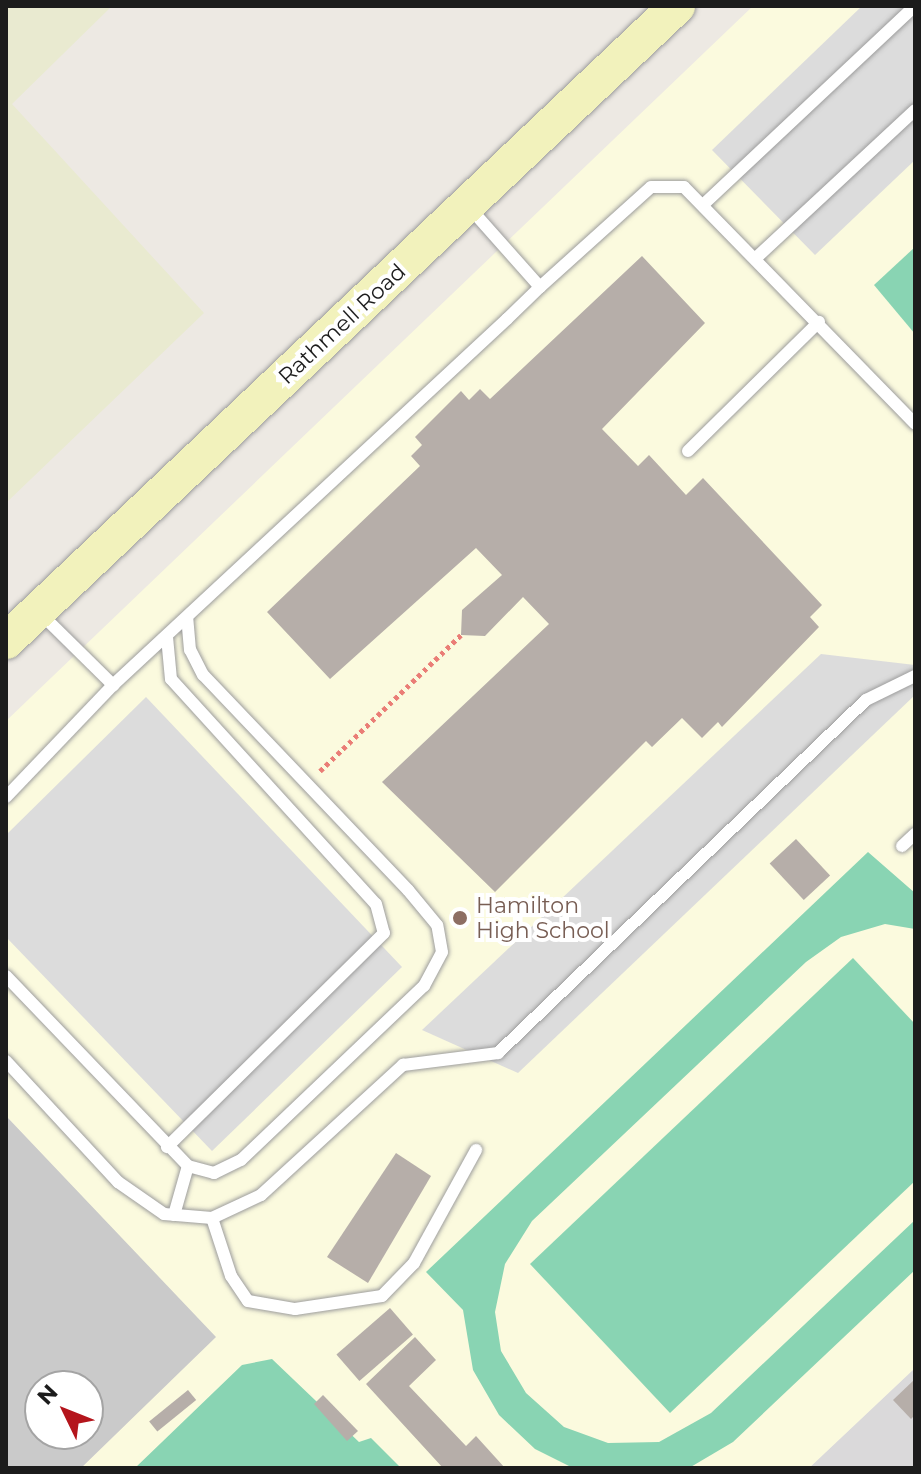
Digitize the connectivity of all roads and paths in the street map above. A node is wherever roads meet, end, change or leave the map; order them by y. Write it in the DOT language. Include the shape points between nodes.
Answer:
graph roads {
  1 [pos="677,6"];
  2 [pos="915,6"];
  3 [pos="915,110"];
  4 [pos="705,203"];
  5 [pos="468,205"];
  6 [pos="757,257"];
  7 [pos="540,287"];
  8 [pos="819,322"];
  9 [pos="915,424"];
  10 [pos="688,451"];
  11 [pos="38,611"];
  12 [pos="187,618"];
  13 [pos="461,635"];
  14 [pos="167,637"];
  15 [pos="6,641"];
  16 [pos="915,676"];
  17 [pos="113,685"];
  18 [pos="308,783"];
  19 [pos="6,797"];
  20 [pos="915,834"];
  21 [pos="902,846"];
  22 [pos="6,976"];
  23 [pos="6,1061"];
  24 [pos="167,1147"];
  25 [pos="476,1150"];
  26 [pos="188,1166"];
  27 [pos="174,1215"];
  28 [pos="212,1218"];
  1 -- 5 [label="street, Rathmell Road"];
  2 -- 4 [label="lane"];
  3 -- 6 [label="lane"];
  4 -- 6 [label="lane"];
  4 -- 7 [label="lane" via="684,187 651,187"];
  5 -- 7 [label="lane"];
  5 -- 11 [label="street, Rathmell Road"];
  6 -- 8 [label="lane"];
  7 -- 12 [label="lane"];
  8 -- 9 [label="lane"];
  8 -- 10 [label="lane"];
  11 -- 15 [label="street, Rathmell Road"];
  11 -- 17 [label="lane"];
  12 -- 14 [label="lane"];
  12 -- 18 [label="lane" via="190,650 203,675"];
  13 -- 18 [label="path"];
  14 -- 17 [label="lane"];
  14 -- 24 [label="lane" via="171,679 376,904 384,933"];
  16 -- 28 [label="lane" via="866,700 498,1053 403,1065 261,1195"];
  17 -- 19 [label="lane"];
  18 -- 26 [label="lane" via="437,925 442,952 424,986 241,1160 214,1173"];
  20 -- 21 [label="lane"];
  22 -- 24 [label="lane"];
  23 -- 27 [label="lane" via="118,1182"];
  24 -- 26 [label="lane"];
  25 -- 28 [label="lane" via="414,1263 382,1296 295,1309 248,1301 231,1276"];
  26 -- 27 [label="lane"];
  27 -- 28 [label="lane"];
}
